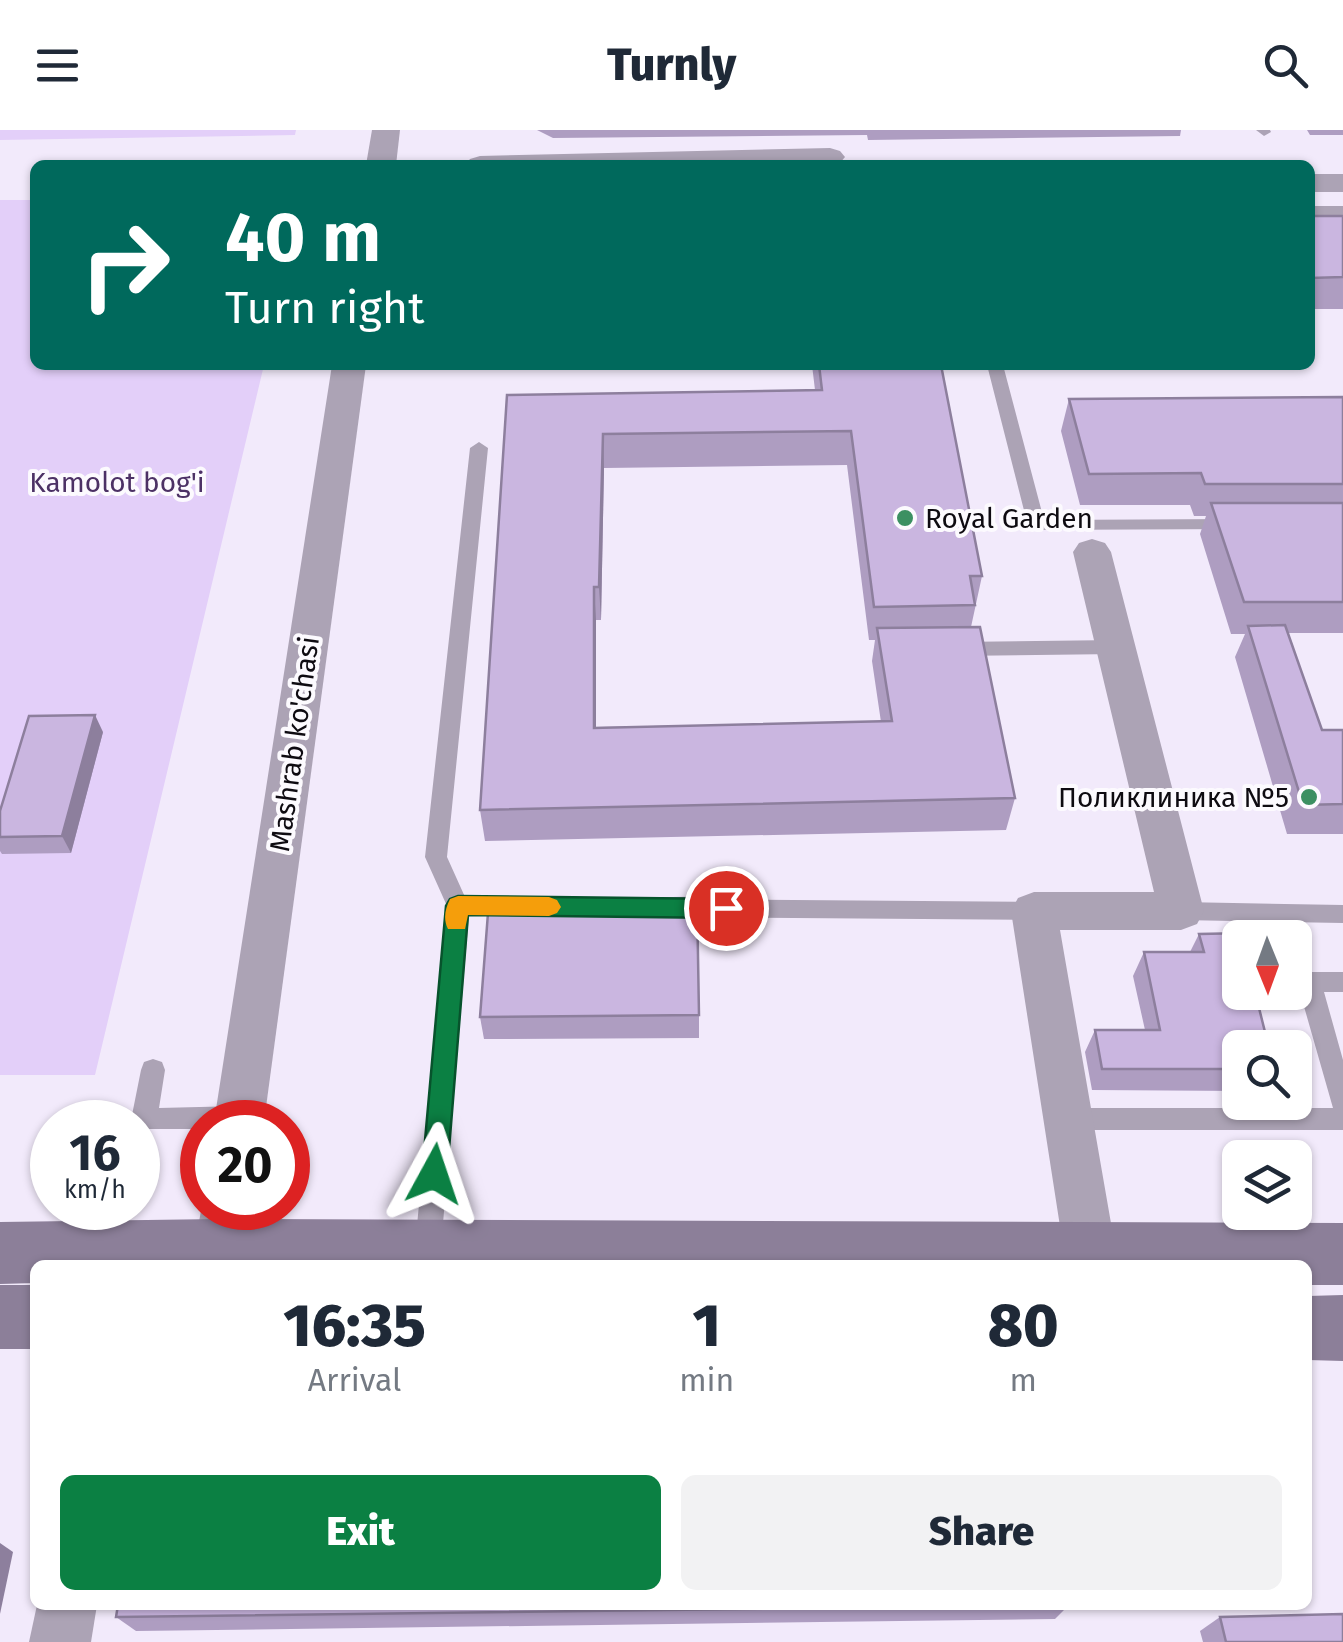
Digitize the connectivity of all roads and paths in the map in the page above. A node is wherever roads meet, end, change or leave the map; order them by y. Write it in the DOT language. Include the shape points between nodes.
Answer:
graph roads {
  1 [pos="386,130"];
  2 [pos="829,151"];
  3 [pos="382,160"];
  4 [pos="605,160"];
  5 [pos="1315,183"];
  6 [pos="1343,183"];
  7 [pos="1315,215"];
  8 [pos="1343,215"];
  9 [pos="348,370"];
  10 [pos="996,370"];
  11 [pos="479,448"];
  12 [pos="1247,525"];
  13 [pos="1092,552"];
  14 [pos="1117,647"];
  15 [pos="928,649"];
  16 [pos="458,906"];
  17 [pos="537,906"];
  18 [pos="636,908"];
  19 [pos="1034,911"];
  20 [pos="1181,911"];
  21 [pos="1343,914"];
  22 [pos="1343,982"];
  23 [pos="153,1070"];
  24 [pos="242,1100"];
  25 [pos="1343,1103"];
  26 [pos="1343,1119"];
  27 [pos="180,1120"];
  28 [pos="1068,1120"];
  29 [pos="215,1230"];
  30 [pos="233,1230"];
  31 [pos="428,1251"];
  32 [pos="1090,1252"];
  33 [pos="0,1253"];
  34 [pos="1343,1254"];
  35 [pos="0,1317"];
  36 [pos="30,1317"];
  37 [pos="1312,1328"];
  38 [pos="1343,1328"];
  39 [pos="67,1610"];
  40 [pos="60,1642"];
  1 -- 3 [label="street"];
  2 -- 4 [label="street"];
  5 -- 6 [label="street"];
  7 -- 8 [label="street"];
  9 -- 24 [label="street, Mashrab ko'chasi"];
  10 -- 12 [label="lane" via="1036,526"];
  11 -- 16 [label="lane" via="436,857"];
  13 -- 14 [label="street"];
  14 -- 15 [label="lane"];
  14 -- 20 [label="street"];
  16 -- 17 [label="lane"];
  16 -- 31 [label="lane"];
  18 -- 19 [label="lane"];
  19 -- 20 [label="street"];
  19 -- 28 [label="street"];
  20 -- 21 [label="lane"];
  22 -- 25 [label="lane" via="1309,982"];
  23 -- 27 [label="lane" via="144,1120"];
  26 -- 28 [label="lane"];
  28 -- 32 [label="street"];
  29 -- 33 [label="main road"];
  30 -- 31 [label="main road"];
  31 -- 32 [label="main road"];
  32 -- 34 [label="main road"];
  35 -- 36 [label="main road"];
  37 -- 38 [label="main road"];
  39 -- 40 [label="street"];
}
